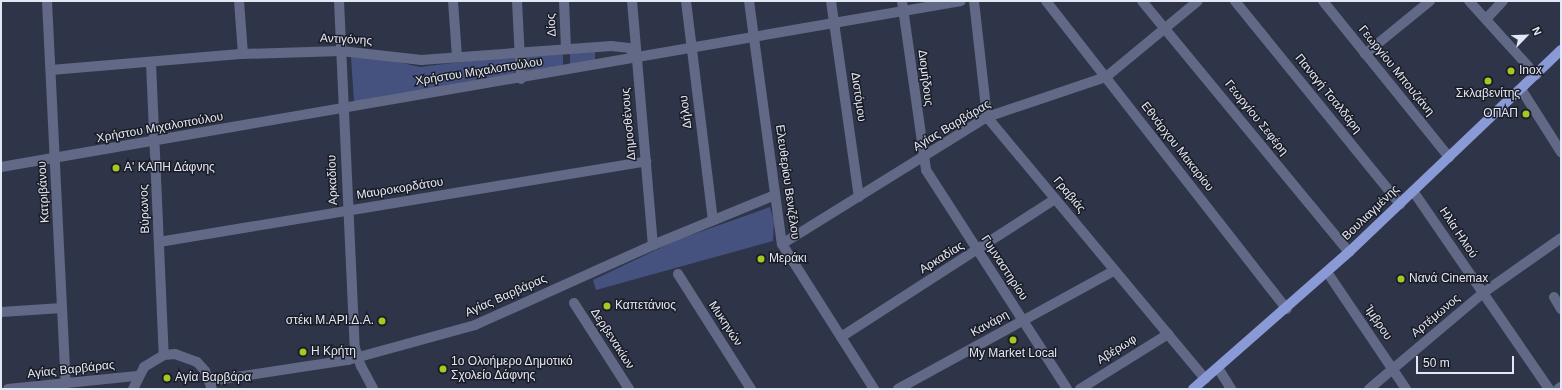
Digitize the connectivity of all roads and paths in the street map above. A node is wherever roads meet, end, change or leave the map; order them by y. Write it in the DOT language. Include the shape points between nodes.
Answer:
graph roads {
  1 [pos="47,1"];
  2 [pos="239,1"];
  3 [pos="339,1"];
  4 [pos="453,1"];
  5 [pos="517,1"];
  6 [pos="564,1"];
  7 [pos="632,1"];
  8 [pos="686,1"];
  9 [pos="750,1"];
  10 [pos="830,1"];
  11 [pos="961,1"];
  12 [pos="974,1"];
  13 [pos="1046,1"];
  14 [pos="1142,1"];
  15 [pos="1198,1"];
  16 [pos="1235,1"];
  17 [pos="1322,1"];
  18 [pos="1430,1"];
  19 [pos="1469,1"];
  20 [pos="1503,1"];
  21 [pos="903,6"];
  22 [pos="1486,19"];
  23 [pos="834,23"];
  24 [pos="1165,29"];
  25 [pos="754,36"];
  26 [pos="692,47"];
  27 [pos="566,48"];
  28 [pos="1561,50"];
  29 [pos="341,51"];
  30 [pos="520,52"];
  31 [pos="243,54"];
  32 [pos="1366,54"];
  33 [pos="636,56"];
  34 [pos="457,57"];
  35 [pos="152,63"];
  36 [pos="51,70"];
  37 [pos="1536,75"];
  38 [pos="1106,78"];
  39 [pos="521,79"];
  40 [pos="1521,89"];
  41 [pos="343,108"];
  42 [pos="987,117"];
  43 [pos="156,142"];
  44 [pos="1561,152"];
  45 [pos="1449,157"];
  46 [pos="923,158"];
  47 [pos="55,159"];
  48 [pos="646,162"];
  49 [pos="1,167"];
  50 [pos="1413,191"];
  51 [pos="775,195"];
  52 [pos="859,197"];
  53 [pos="1055,199"];
  54 [pos="1400,204"];
  55 [pos="347,211"];
  56 [pos="712,220"];
  57 [pos="1561,238"];
  58 [pos="159,242"];
  59 [pos="782,244"];
  60 [pos="653,245"];
  61 [pos="978,251"];
  62 [pos="1350,252"];
  63 [pos="1115,270"];
  64 [pos="1328,272"];
  65 [pos="678,274"];
  66 [pos="1483,293"];
  67 [pos="1554,297"];
  68 [pos="574,303"];
  69 [pos="62,308"];
  70 [pos="1287,309"];
  71 [pos="1561,309"];
  72 [pos="1,312"];
  73 [pos="1023,321"];
  74 [pos="1168,334"];
  75 [pos="841,337"];
  76 [pos="164,355"];
  77 [pos="357,358"];
  78 [pos="1218,368"];
  79 [pos="1392,369"];
  80 [pos="137,376"];
  81 [pos="1205,379"];
  82 [pos="66,383"];
  83 [pos="211,385"];
  84 [pos="1561,387"];
  85 [pos="19,388"];
  86 [pos="8,389"];
  87 [pos="133,389"];
  88 [pos="373,389"];
  89 [pos="629,389"];
  90 [pos="751,389"];
  91 [pos="874,389"];
  92 [pos="898,389"];
  93 [pos="1067,389"];
  94 [pos="1080,389"];
  95 [pos="1193,389"];
  96 [pos="1231,389"];
  97 [pos="1369,389"];
  98 [pos="1406,389"];
  99 [pos="1549,389"];
  100 [pos="1558,389"];
  1 -- 36 [label="street, Κατριβάνου"];
  2 -- 31 [label="street"];
  3 -- 29 [label="street, Αρκαδίου"];
  4 -- 34 [label="street"];
  5 -- 30 [label="street"];
  6 -- 27 [label="street, Δίος"];
  7 -- 33 [label="street, Δημοσθένους"];
  8 -- 26 [label="street, Δήλου"];
  9 -- 25 [label="street, Ελευθερίου Βενιζέλου"];
  10 -- 23 [label="street, Διστόμου"];
  11 -- 21 [label="street, Χρήστου Μιχαλοπούλου"];
  12 -- 42 [label="street"];
  13 -- 38 [label="street, Εθνάρχου Μακαρίου"];
  14 -- 24 [label="street, Γεωργίου Σεφέρη"];
  15 -- 24 [label="street, Αγίας Βαρβάρας"];
  16 -- 54 [label="street, Παναγή Τσαλδάρη"];
  17 -- 32 [label="street, Γεωργίου Μπουζιάνη"];
  18 -- 32 [label="street"];
  19 -- 22 [label="street"];
  20 -- 22 [label="street"];
  21 -- 23 [label="street, Χρήστου Μιχαλοπούλου"];
  21 -- 46 [label="street, Διομήδους"];
  22 -- 37 [label="street"];
  23 -- 25 [label="street, Χρήστου Μιχαλοπούλου"];
  23 -- 52 [label="street, Διστόμου"];
  24 -- 38 [label="street, Αγίας Βαρβάρας"];
  24 -- 62 [label="street, Γεωργίου Σεφέρη"];
  25 -- 26 [label="street, Χρήστου Μιχαλοπούλου"];
  25 -- 51 [label="street, Ελευθερίου Βενιζέλου"];
  26 -- 33 [label="street, Χρήστου Μιχαλοπούλου"];
  26 -- 56 [label="street, Δήλου"];
  27 -- 30 [label="street, Αντιγόνης"];
  27 -- 33 [label="street, Αντιγόνης" via="612,46 629,48"];
  28 -- 37 [label="main road, Βουλιαγμένης"];
  29 -- 31 [label="street, Αντιγόνης"];
  29 -- 34 [label="street, Αντιγόνης" via="421,60"];
  29 -- 41 [label="street, Αρκαδίου"];
  30 -- 34 [label="street, Αντιγόνης"];
  30 -- 39 [label="street"];
  31 -- 35 [label="street, Αντιγόνης"];
  32 -- 45 [label="street, Γεωργίου Μπουζιάνη"];
  33 -- 39 [label="street, Χρήστου Μιχαλοπούλου"];
  33 -- 48 [label="street, Δημοσθένους"];
  35 -- 36 [label="street, Αντιγόνης"];
  35 -- 43 [label="street, Βύρωνος"];
  36 -- 47 [label="street, Κατριβάνου"];
  37 -- 40 [label="main road, Βουλιαγμένης"];
  38 -- 42 [label="street, Αγίας Βαρβάρας"];
  38 -- 70 [label="street, Εθνάρχου Μακαρίου"];
  39 -- 41 [label="street, Χρήστου Μιχαλοπούλου"];
  40 -- 44 [label="street"];
  40 -- 45 [label="main road, Βουλιαγμένης"];
  41 -- 43 [label="street, Χρήστου Μιχαλοπούλου"];
  41 -- 55 [label="street, Αρκαδίου"];
  42 -- 46 [label="street, Αγίας Βαρβάρας"];
  42 -- 53 [label="street, Γραβιάς"];
  43 -- 47 [label="street, Χρήστου Μιχαλοπούλου"];
  43 -- 58 [label="street, Βύρωνος"];
  45 -- 50 [label="main road, Βουλιαγμένης"];
  46 -- 52 [label="street, Αγίας Βαρβάρας"];
  46 -- 61 [label="street, Γυμναστηρίου" via="926,170"];
  47 -- 49 [label="street, Χρήστου Μιχαλοπούλου"];
  47 -- 69 [label="street, Κατριβάνου"];
  48 -- 55 [label="street, Μαυροκορδάτου"];
  48 -- 60 [label="street, Δημοσθένους"];
  50 -- 54 [label="main road, Βουλιαγμένης"];
  50 -- 66 [label="street, Ηλία Ηλιού"];
  51 -- 56 [label="street, Αγίας Βαρβάρας"];
  51 -- 59 [label="street, Ελευθερίου Βενιζέλου"];
  52 -- 59 [label="street, Αγίας Βαρβάρας"];
  53 -- 61 [label="street, Αρκαδίας"];
  53 -- 63 [label="street, Γραβιάς"];
  54 -- 62 [label="main road, Βουλιαγμένης"];
  55 -- 58 [label="street, Μαυροκορδάτου"];
  55 -- 77 [label="street, Αρκαδίου"];
  56 -- 60 [label="street, Αγίας Βαρβάρας"];
  57 -- 66 [label="street, Αρτέμωνος"];
  58 -- 76 [label="street, Βύρωνος"];
  59 -- 75 [label="street, Ελευθερίου Βενιζέλου"];
  60 -- 77 [label="street, Αγίας Βαρβάρας" via="475,326"];
  61 -- 73 [label="street, Γυμναστηρίου"];
  61 -- 75 [label="street, Αρκαδίας"];
  62 -- 64 [label="main road, Βουλιαγμένης"];
  63 -- 73 [label="street, Κανάρη"];
  63 -- 74 [label="street, Γραβιάς"];
  64 -- 70 [label="main road, Βουλιαγμένης"];
  64 -- 79 [label="street, Ίμβρου"];
  65 -- 90 [label="street, Μυκηνών"];
  66 -- 79 [label="street, Αρτέμωνος"];
  66 -- 99 [label="street, Ηλία Ηλιού"];
  67 -- 71 [label="street"];
  68 -- 89 [label="street, Δερβενακίων"];
  69 -- 72 [label="street"];
  69 -- 82 [label="street, Κατριβάνου"];
  70 -- 78 [label="main road, Βουλιαγμένης"];
  73 -- 92 [label="street, Κανάρη"];
  73 -- 93 [label="street, Γυμναστηρίου"];
  74 -- 81 [label="street, Γραβιάς"];
  74 -- 94 [label="street, Αβέρωφ"];
  75 -- 91 [label="street, Ελευθερίου Βενιζέλου"];
  76 -- 80 [label="street" via="144,367"];
  76 -- 83 [label="street, Αγίας Βαρβάρας" via="175,354 192,360 205,371"];
  77 -- 83 [label="street, Αγίας Βαρβάρας"];
  77 -- 88 [label="street"];
  78 -- 81 [label="main road, Βουλιαγμένης"];
  78 -- 96 [label="street"];
  79 -- 97 [label="street, Αρτέμωνος"];
  79 -- 98 [label="street, Ίμβρου"];
  80 -- 82 [label="street, Αγίας Βαρβάρας"];
  80 -- 87 [label="street"];
  81 -- 95 [label="main road, Βουλιαγμένης"];
  82 -- 85 [label="street, Αγίας Βαρβάρας"];
  84 -- 100 [label="street"];
  85 -- 86 [label="street, Αγίας Βαρβάρας"];
}
